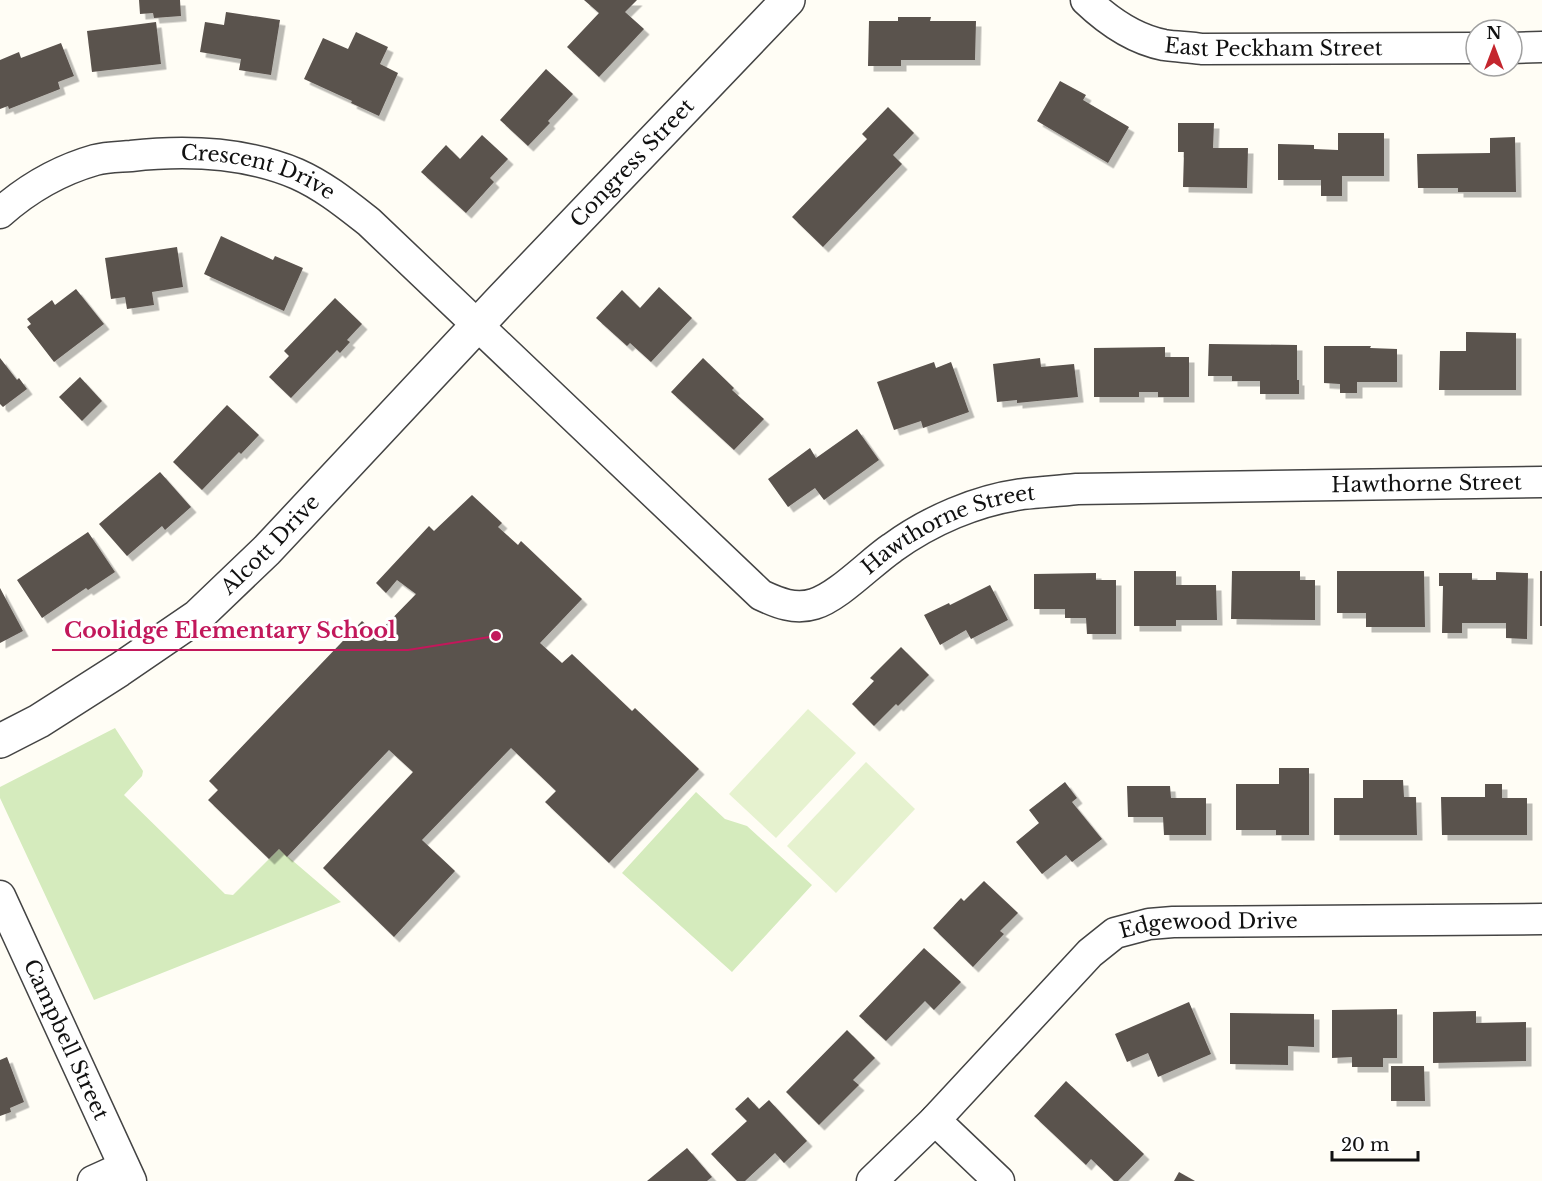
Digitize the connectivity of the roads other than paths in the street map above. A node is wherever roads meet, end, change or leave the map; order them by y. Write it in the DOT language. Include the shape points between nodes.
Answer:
graph roads {
  1 [pos="788,0"];
  2 [pos="1086,0"];
  3 [pos="1542,47"];
  4 [pos="1464,48"];
  5 [pos="1524,48"];
  6 [pos="0,213"];
  7 [pos="477,326"];
  8 [pos="1542,482"];
  9 [pos="0,741"];
  10 [pos="0,896"];
  11 [pos="1542,920"];
  12 [pos="935,1120"];
  13 [pos="128,1174"];
  14 [pos="93,1181"];
  15 [pos="872,1181"];
  16 [pos="999,1181"];
  1 -- 7 [label="street, Congress Street"];
  2 -- 4 [label="street, East Peckham Street" via="1102,16 1137,37 1162,44 1202,49"];
  3 -- 5 [label="street"];
  6 -- 7 [label="street, Crescent Drive" via="45,181 96,160 199,153 264,163 320,185 346,203"];
  7 -- 8 [label="street, Hawthorne Street" via="761,595 795,606 814,604 831,596 922,529 987,502 1021,494 1077,489"];
  7 -- 9 [label="street, Alcott Drive" via="267,550 198,616 49,715"];
  10 -- 13 [label="street, Campbell Street"];
  11 -- 12 [label="street, Edgewood Drive" via="1173,922 1115,933 1090,953"];
  12 -- 15 [label="street, Edgewood Drive"];
  12 -- 16 [label="street"];
  13 -- 14 [label="street"];
}
